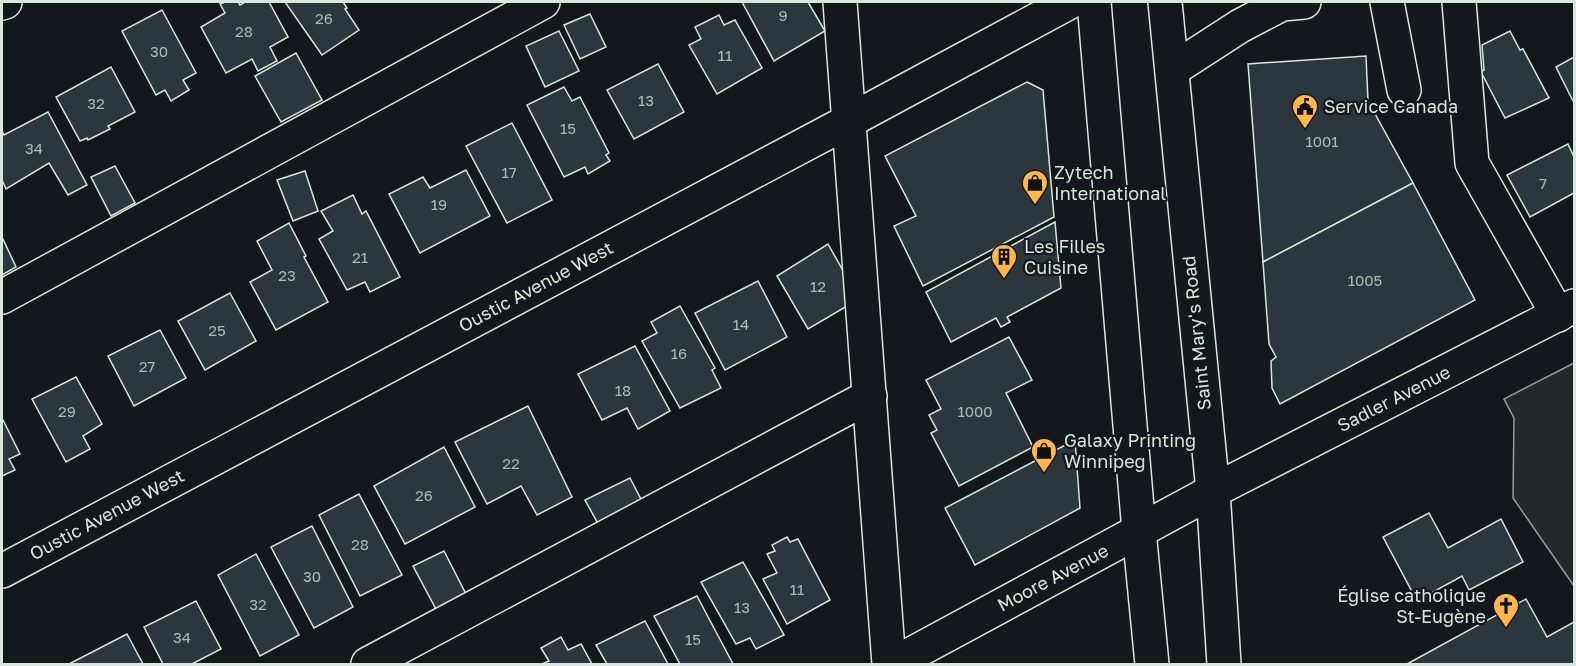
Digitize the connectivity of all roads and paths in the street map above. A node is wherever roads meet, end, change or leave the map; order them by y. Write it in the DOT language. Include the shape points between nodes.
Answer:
graph roads {
  1 [pos="543,2"];
  2 [pos="840,2"];
  3 [pos="1070,2"];
  4 [pos="1094,2"];
  5 [pos="1165,2"];
  6 [pos="1290,2"];
  7 [pos="1387,2"];
  8 [pos="1459,2"];
  9 [pos="1172,70"];
  10 [pos="1404,90"];
  11 [pos="849,121"];
  12 [pos="2,297"];
  13 [pos="1567,310"];
  14 [pos="870,396"];
  15 [pos="1213,491"];
  16 [pos="1139,531"];
  17 [pos="2,571"];
  18 [pos="368,664"];
  19 [pos="891,664"];
  20 [pos="1152,664"];
  21 [pos="1224,664"];
  1 -- 12 [label="street"];
  2 -- 11 [label="street"];
  3 -- 11 [label="street, Oustic Avenue West"];
  4 -- 16 [label="street"];
  5 -- 9 [label="street, Saint Mary's Road"];
  6 -- 9 [label="street" via="1240,26"];
  7 -- 10 [label="street"];
  8 -- 13 [label="street" via="1472,164"];
  9 -- 15 [label="street, Saint Mary's Road"];
  11 -- 14 [label="street"];
  11 -- 17 [label="street, Oustic Avenue West"];
  13 -- 15 [label="street, Sadler Avenue"];
  14 -- 18 [label="street"];
  14 -- 19 [label="street"];
  15 -- 16 [label="street, Moore Avenue"];
  15 -- 21 [label="street, Saint Mary's Road"];
  16 -- 19 [label="street, Moore Avenue"];
  16 -- 20 [label="street"];
}
